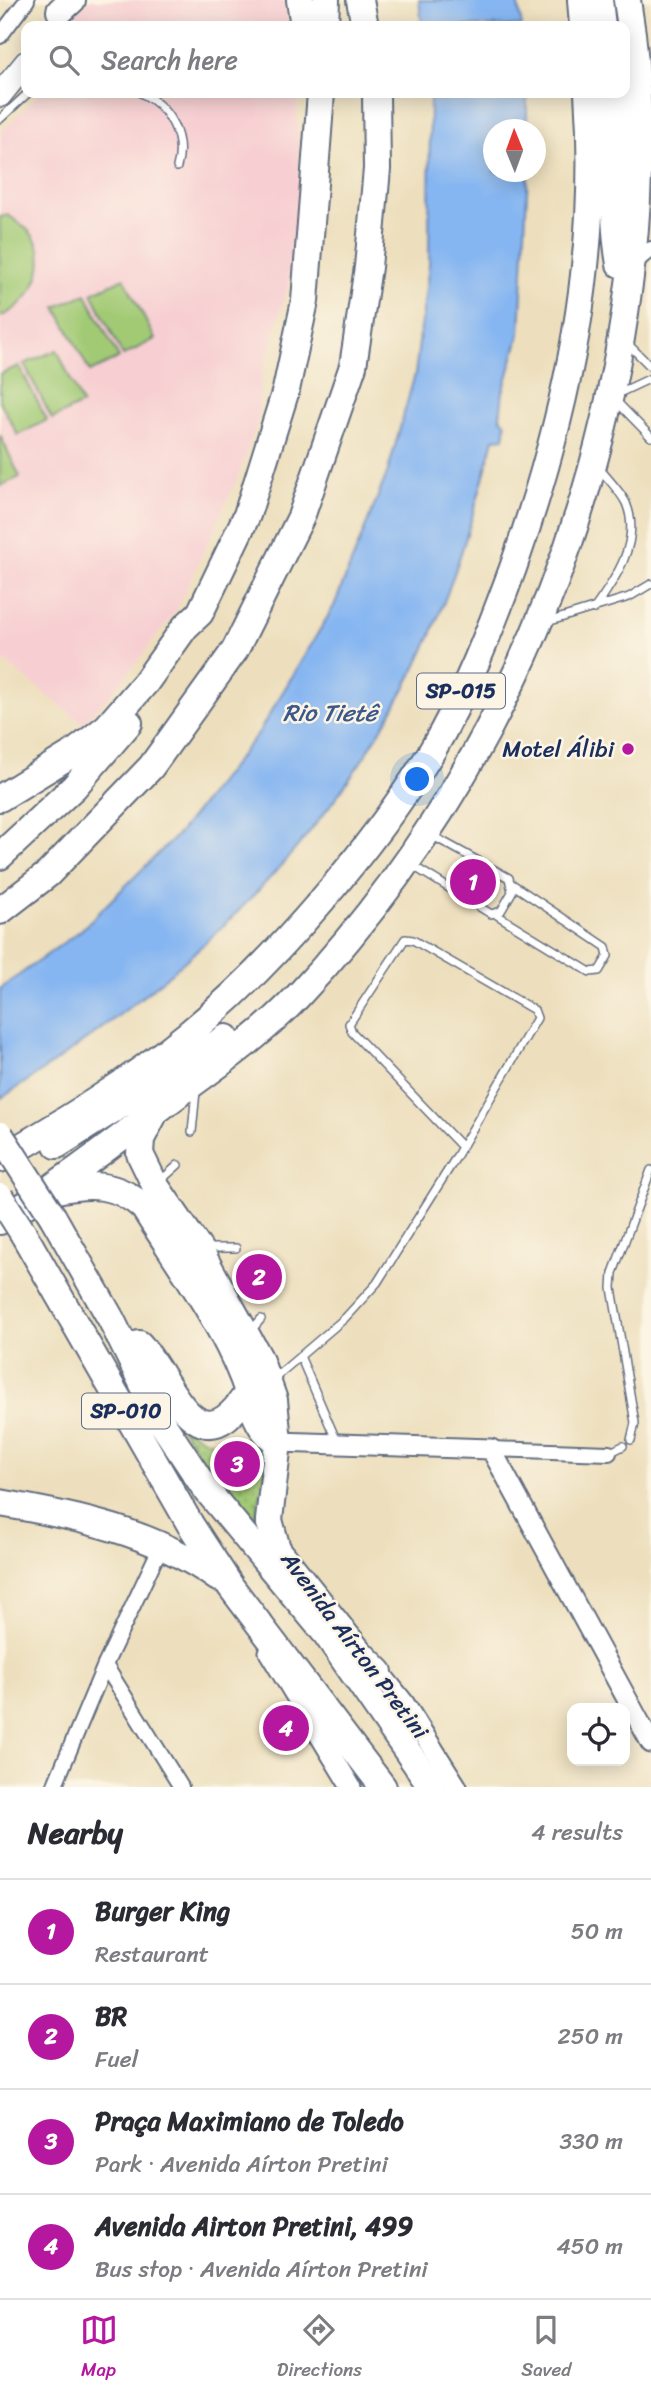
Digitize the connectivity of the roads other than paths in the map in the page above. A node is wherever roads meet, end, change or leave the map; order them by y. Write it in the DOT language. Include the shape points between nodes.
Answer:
graph roads {
  1 [pos="27,0"];
  2 [pos="300,0"];
  3 [pos="326,0"];
  4 [pos="360,0"];
  5 [pos="581,0"];
  6 [pos="599,0"];
  7 [pos="627,0"];
  8 [pos="303,21"];
  9 [pos="325,21"];
  10 [pos="364,21"];
  11 [pos="583,21"];
  12 [pos="602,21"];
  13 [pos="630,21"];
  14 [pos="630,25"];
  15 [pos="0,36"];
  16 [pos="21,68"];
  17 [pos="651,86"];
  18 [pos="0,95"];
  19 [pos="23,98"];
  20 [pos="151,98"];
  21 [pos="306,98"];
  22 [pos="321,98"];
  23 [pos="376,98"];
  24 [pos="587,98"];
  25 [pos="612,98"];
  26 [pos="641,115"];
  27 [pos="0,119"];
  28 [pos="177,167"];
  29 [pos="315,182"];
  30 [pos="645,194"];
  31 [pos="642,257"];
  32 [pos="628,292"];
  33 [pos="622,334"];
  34 [pos="651,367"];
  35 [pos="651,378"];
  36 [pos="612,397"];
  37 [pos="651,437"];
  38 [pos="596,463"];
  39 [pos="651,584"];
  40 [pos="594,609"];
  41 [pos="200,613"];
  42 [pos="540,624"];
  43 [pos="0,797"];
  44 [pos="426,833"];
  45 [pos="0,856"];
  46 [pos="407,862"];
  47 [pos="512,884"];
  48 [pos="0,911"];
  49 [pos="497,915"];
  50 [pos="297,998"];
  51 [pos="197,1080"];
  52 [pos="156,1111"];
  53 [pos="192,1132"];
  54 [pos="0,1135"];
  55 [pos="462,1147"];
  56 [pos="0,1162"];
  57 [pos="178,1165"];
  58 [pos="651,1170"];
  59 [pos="155,1185"];
  60 [pos="0,1197"];
  61 [pos="49,1205"];
  62 [pos="0,1221"];
  63 [pos="236,1248"];
  64 [pos="199,1249"];
  65 [pos="111,1319"];
  66 [pos="300,1356"];
  67 [pos="259,1387"];
  68 [pos="631,1440"];
  69 [pos="278,1442"];
  70 [pos="338,1444"];
  71 [pos="623,1446"];
  72 [pos="491,1449"];
  73 [pos="609,1453"];
  74 [pos="0,1503"];
  75 [pos="274,1539"];
  76 [pos="162,1544"];
  77 [pos="281,1582"];
  78 [pos="231,1587"];
  79 [pos="250,1613"];
  80 [pos="317,1624"];
  81 [pos="105,1665"];
  82 [pos="379,1672"];
  83 [pos="651,1742"];
  84 [pos="431,1785"];
  85 [pos="54,1787"];
  86 [pos="181,1787"];
  87 [pos="351,1787"];
  88 [pos="383,1787"];
  89 [pos="457,1787"];
  1 -- 15 [label="street"];
  2 -- 8 [label="highway"];
  3 -- 9 [label="highway"];
  4 -- 10 [label="highway"];
  5 -- 11 [label="highway"];
  6 -- 12 [label="highway"];
  7 -- 13 [label="highway"];
  14 -- 26 [label="highway"];
  16 -- 18 [label="main road"];
  17 -- 26 [label="highway"];
  19 -- 27 [label="lane"];
  20 -- 28 [label="lane" via="171,120 180,142"];
  21 -- 29 [label="highway" via="307,144"];
  22 -- 29 [label="highway"];
  23 -- 48 [label="highway" via="377,169 353,366 301,517 235,650 151,767 48,874"];
  24 -- 56 [label="highway, SP-015" via="589,198 582,296 567,389 538,495 491,629 432,750 361,850 299,925 239,986 188,1034"];
  25 -- 32 [label="highway" via="617,233"];
  26 -- 30 [label="highway"];
  29 -- 41 [label="highway" via="305,301 286,390 247,515"];
  30 -- 31 [label="highway"];
  31 -- 32 [label="highway"];
  32 -- 33 [label="highway"];
  33 -- 34 [label="lane"];
  33 -- 36 [label="highway"];
  35 -- 36 [label="lane"];
  36 -- 37 [label="lane"];
  36 -- 38 [label="highway"];
  38 -- 40 [label="lane" via="624,500 632,529 614,581"];
  38 -- 42 [label="highway"];
  39 -- 40 [label="lane"];
  40 -- 42 [label="lane"];
  41 -- 43 [label="highway" via="107,727"];
  41 -- 45 [label="highway" via="165,674 119,737 74,787"];
  42 -- 44 [label="highway" via="488,730"];
  44 -- 46 [label="highway"];
  44 -- 47 [label="lane" via="509,878"];
  46 -- 49 [label="lane"];
  46 -- 50 [label="highway"];
  47 -- 49 [label="lane"];
  47 -- 49 [label="lane" via="606,947 608,956 599,971 590,972"];
  50 -- 51 [label="highway" via="257,1036"];
  50 -- 56 [label="highway" via="264,1014 41,1154"];
  51 -- 52 [label="highway"];
  51 -- 53 [label="lane"];
  52 -- 59 [label="highway" via="141,1139 140,1154"];
  52 -- 61 [label="highway"];
  54 -- 61 [label="highway, SP-010, bridge"];
  55 -- 55 [label="lane" via="536,1013 405,939 349,1024"];
  55 -- 66 [label="lane" via="377,1283"];
  57 -- 59 [label="lane"];
  58 -- 68 [label="lane" via="612,1273 635,1423"];
  59 -- 64 [label="highway"];
  60 -- 78 [label="highway, SP-010, bridge"];
  61 -- 62 [label="highway"];
  61 -- 65 [label="highway, Avenida Aírton Pretini / SP-010"];
  61 -- 67 [label="highway" via="73,1187 103,1186 130,1195 144,1208"];
  63 -- 64 [label="lane"];
  64 -- 67 [label="highway" via="254,1327"];
  65 -- 67 [label="highway" via="142,1348 183,1412 197,1421 228,1418"];
  65 -- 77 [label="highway, Avenida Aírton Pretini / SP-010" via="162,1423 215,1502"];
  66 -- 67 [label="lane"];
  66 -- 70 [label="lane"];
  67 -- 69 [label="highway" via="261,1427"];
  69 -- 70 [label="street"];
  69 -- 75 [label="highway" via="269,1520"];
  70 -- 72 [label="street"];
  71 -- 73 [label="lane"];
  72 -- 73 [label="street"];
  72 -- 83 [label="street"];
  74 -- 76 [label="highway"];
  75 -- 77 [label="highway" via="283,1570"];
  75 -- 82 [label="street, Avenida Aírton Pretini"];
  76 -- 78 [label="highway"];
  76 -- 81 [label="street"];
  77 -- 80 [label="highway, Avenida Aírton Pretini / SP-010"];
  78 -- 79 [label="highway, SP-010"];
  79 -- 87 [label="street" via="283,1678"];
  79 -- 88 [label="highway, SP-010"];
  80 -- 82 [label="highway" via="331,1624"];
  80 -- 84 [label="highway, Avenida Aírton Pretini / SP-010"];
  81 -- 85 [label="street"];
  81 -- 86 [label="street"];
  82 -- 89 [label="street, Avenida Aírton Pretini"];
}
